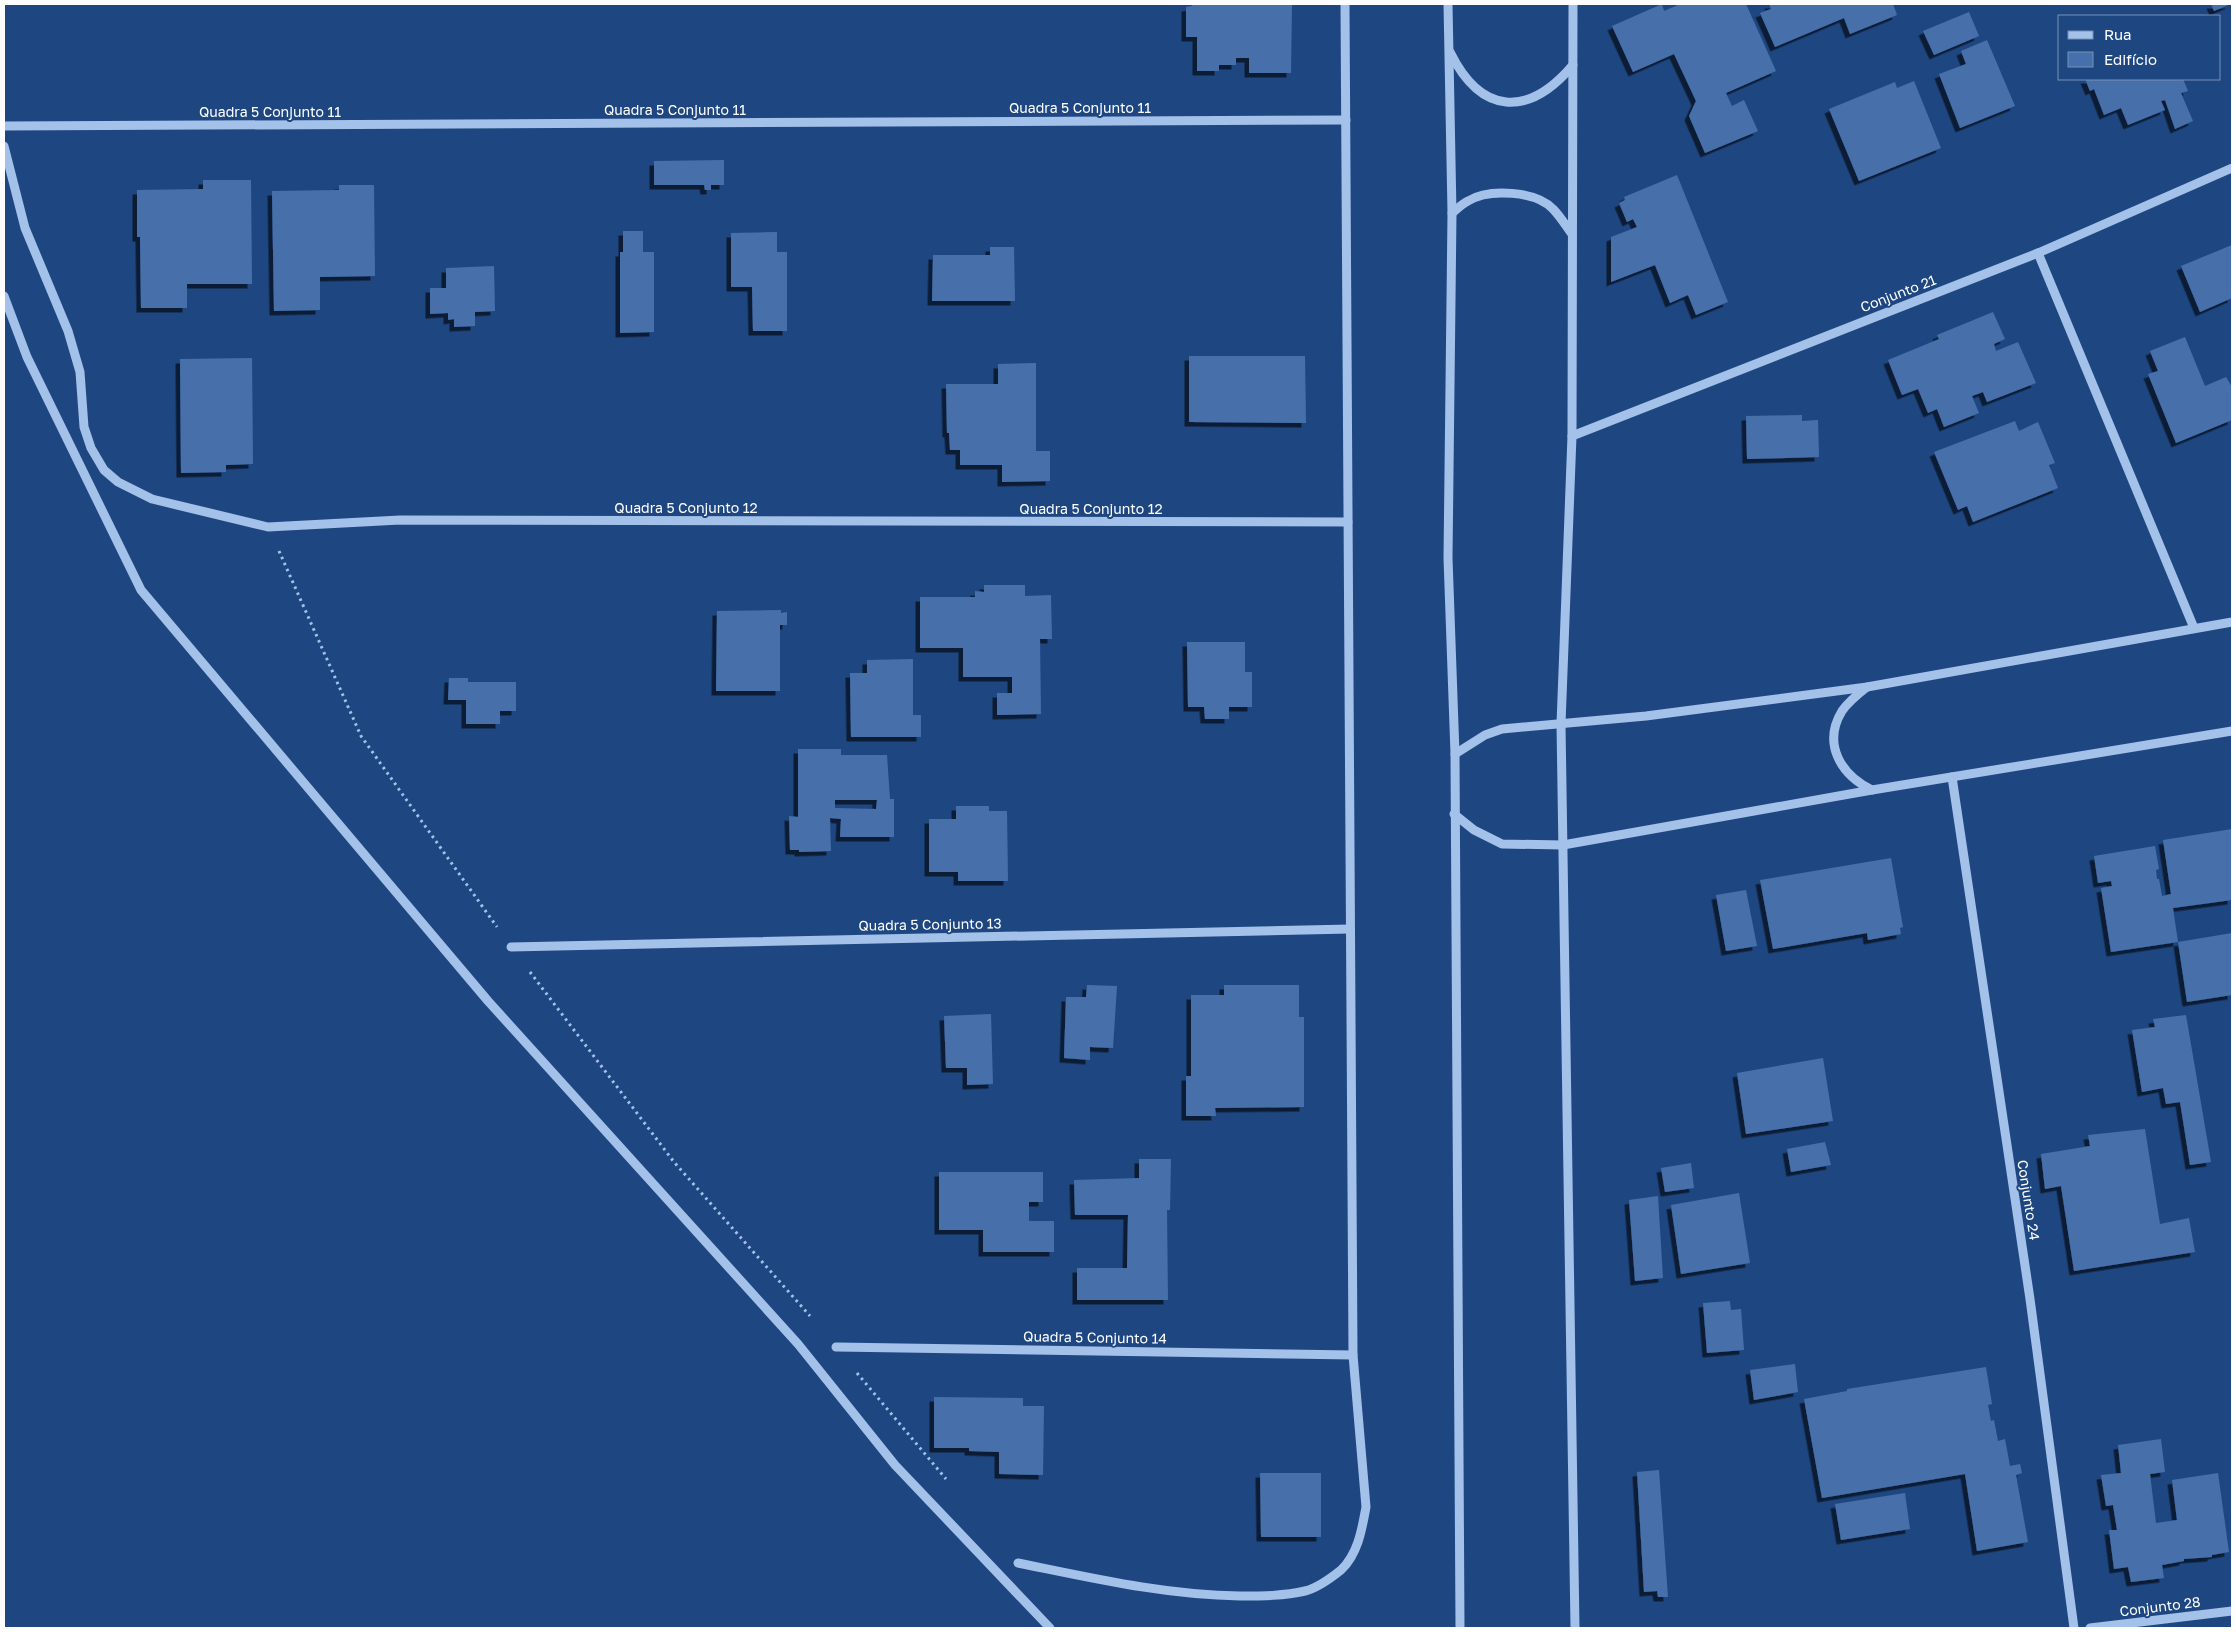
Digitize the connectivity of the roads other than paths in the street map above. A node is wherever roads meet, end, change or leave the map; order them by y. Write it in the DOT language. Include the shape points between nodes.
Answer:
graph roads {
  1 [pos="1346,4"];
  2 [pos="1448,4"];
  3 [pos="1573,4"];
  4 [pos="1448,47"];
  5 [pos="1572,65"];
  6 [pos="1346,120"];
  7 [pos="4,126"];
  8 [pos="4,146"];
  9 [pos="2232,168"];
  10 [pos="1452,213"];
  11 [pos="1572,234"];
  12 [pos="2038,253"];
  13 [pos="4,296"];
  14 [pos="1572,436"];
  15 [pos="1348,522"];
  16 [pos="2232,622"];
  17 [pos="2194,628"];
  18 [pos="1867,687"];
  19 [pos="1562,724"];
  20 [pos="2232,731"];
  21 [pos="1455,754"];
  22 [pos="1952,777"];
  23 [pos="1872,790"];
  24 [pos="1454,814"];
  25 [pos="1562,845"];
  26 [pos="1350,929"];
  27 [pos="511,947"];
  28 [pos="836,1347"];
  29 [pos="1352,1355"];
  30 [pos="1018,1563"];
  31 [pos="2232,1611"];
  32 [pos="2170,1623"];
  33 [pos="1050,1628"];
  34 [pos="1460,1628"];
  35 [pos="1575,1628"];
  36 [pos="2074,1628"];
  37 [pos="2090,1628"];
  1 -- 6 [label="street"];
  2 -- 4 [label="street"];
  3 -- 5 [label="street"];
  4 -- 5 [label="street" via="1460,72 1482,94 1504,102 1526,102 1544,93"];
  4 -- 10 [label="street"];
  5 -- 11 [label="street"];
  6 -- 7 [label="street, Quadra 5 Conjunto 11"];
  6 -- 15 [label="street"];
  8 -- 15 [label="street, Quadra 5 Conjunto 12" via="25,228 68,331 80,372 84,427 91,448 104,470 118,482 152,499 268,527 400,520"];
  9 -- 12 [label="street, Conjunto 21"];
  10 -- 11 [label="street" via="1468,200 1487,195 1532,196 1552,208"];
  10 -- 21 [label="street" via="1448,558"];
  11 -- 14 [label="street"];
  12 -- 14 [label="street, Conjunto 21"];
  12 -- 17 [label="street"];
  13 -- 33 [label="street" via="27,357 141,590 488,1001 798,1344 895,1465"];
  14 -- 19 [label="street"];
  15 -- 26 [label="street"];
  16 -- 17 [label="street"];
  17 -- 18 [label="street"];
  18 -- 19 [label="street"];
  18 -- 23 [label="street" via="1842,710 1834,741 1837,757 1845,772"];
  19 -- 21 [label="street" via="1502,729 1485,735"];
  19 -- 25 [label="street"];
  20 -- 22 [label="street"];
  21 -- 24 [label="street"];
  22 -- 23 [label="street"];
  22 -- 36 [label="street, Conjunto 24" via="2030,1299"];
  23 -- 25 [label="street"];
  24 -- 25 [label="street" via="1474,830 1502,844"];
  24 -- 34 [label="street"];
  25 -- 35 [label="street"];
  26 -- 27 [label="street, Quadra 5 Conjunto 13"];
  26 -- 29 [label="street"];
  28 -- 29 [label="street, Quadra 5 Conjunto 14"];
  29 -- 30 [label="street" via="1366,1507 1356,1549 1343,1569 1327,1580 1306,1590 1271,1596 1206,1596 1130,1586"];
  31 -- 32 [label="street, Conjunto 28"];
  32 -- 37 [label="street, Conjunto 28"];
}
